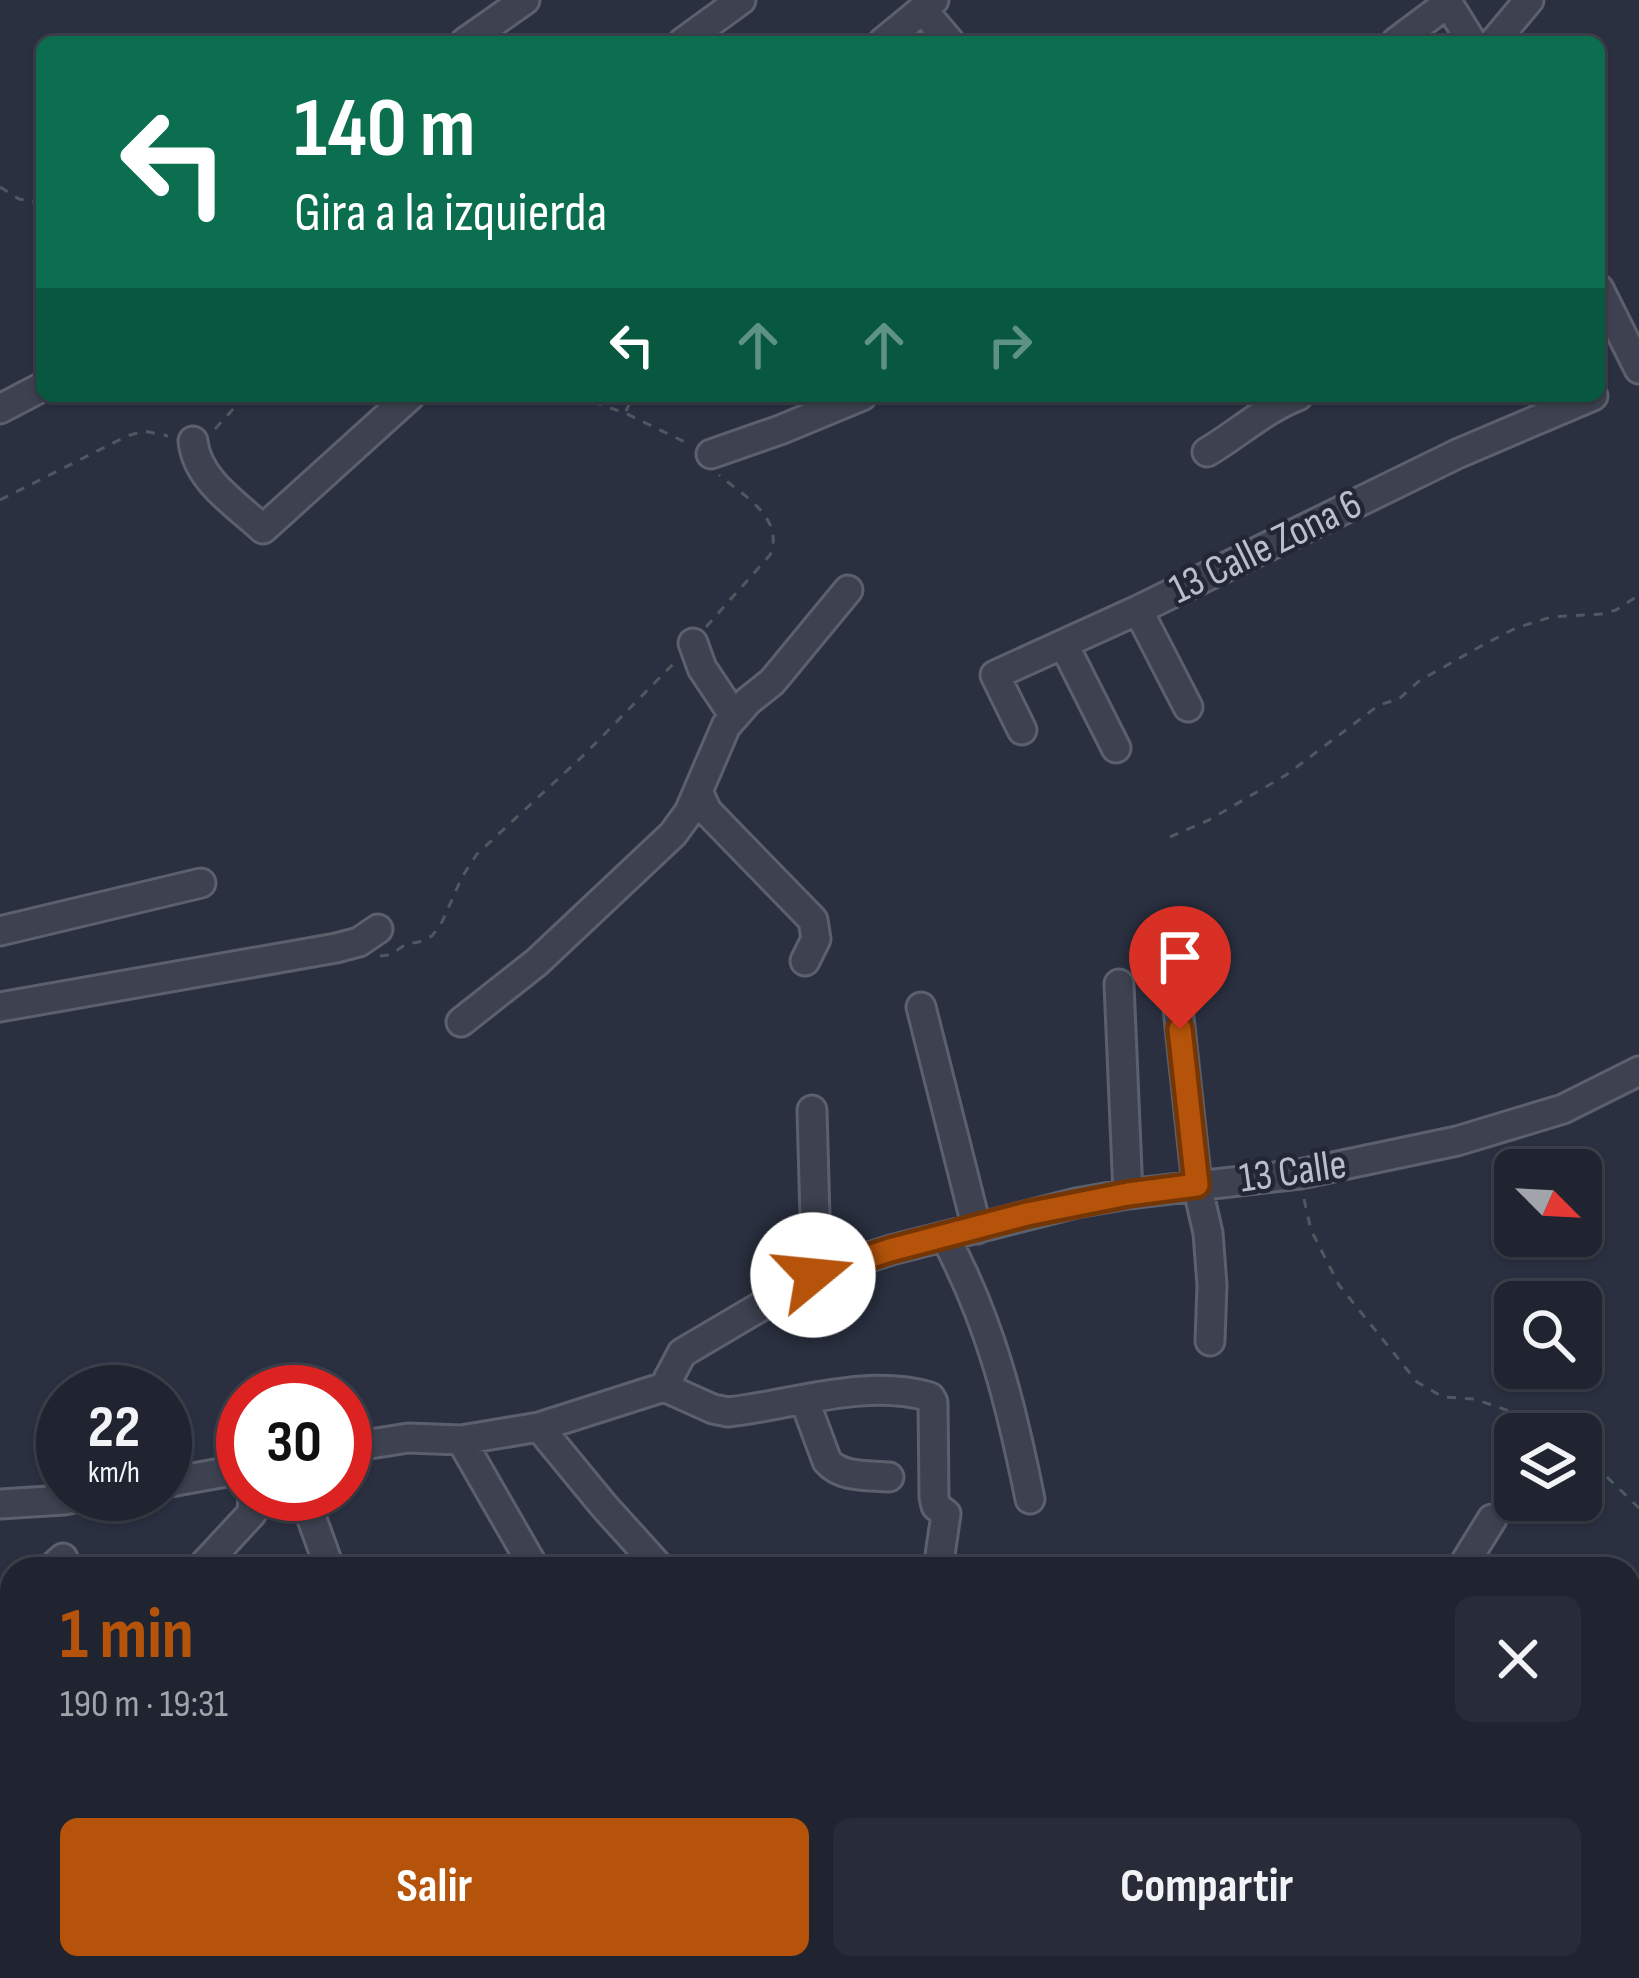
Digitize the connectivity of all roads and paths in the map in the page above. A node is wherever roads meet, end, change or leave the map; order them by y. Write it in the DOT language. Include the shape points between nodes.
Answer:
graph roads {
  1 [pos="525,0"];
  2 [pos="741,0"];
  3 [pos="1529,0"];
  4 [pos="1447,2"];
  5 [pos="928,5"];
  6 [pos="474,36"];
  7 [pos="691,36"];
  8 [pos="890,36"];
  9 [pos="946,36"];
  10 [pos="1404,36"];
  11 [pos="1468,36"];
  12 [pos="1499,36"];
  13 [pos="0,188"];
  14 [pos="36,202"];
  15 [pos="1605,302"];
  16 [pos="1639,373"];
  17 [pos="36,389"];
  18 [pos="1605,390"];
  19 [pos="403,402"];
  20 [pos="593,402"];
  21 [pos="630,402"];
  22 [pos="848,402"];
  23 [pos="1284,402"];
  24 [pos="1580,402"];
  25 [pos="0,410"];
  26 [pos="625,413"];
  27 [pos="127,436"];
  28 [pos="194,441"];
  29 [pos="1207,452"];
  30 [pos="711,454"];
  31 [pos="0,500"];
  32 [pos="848,590"];
  33 [pos="1639,595"];
  34 [pos="1138,610"];
  35 [pos="693,643"];
  36 [pos="1064,645"];
  37 [pos="1188,706"];
  38 [pos="734,716"];
  39 [pos="1022,730"];
  40 [pos="1116,748"];
  41 [pos="698,791"];
  42 [pos="1170,837"];
  43 [pos="201,883"];
  44 [pos="378,929"];
  45 [pos="0,931"];
  46 [pos="806,961"];
  47 [pos="1119,984"];
  48 [pos="1176,990"];
  49 [pos="0,1007"];
  50 [pos="921,1007"];
  51 [pos="461,1022"];
  52 [pos="1639,1071"];
  53 [pos="812,1110"];
  54 [pos="1300,1174"];
  55 [pos="1197,1185"];
  56 [pos="1128,1194"];
  57 [pos="977,1229"];
  58 [pos="945,1237"];
  59 [pos="813,1275"];
  60 [pos="1210,1341"];
  61 [pos="664,1388"];
  62 [pos="804,1399"];
  63 [pos="1515,1413"];
  64 [pos="539,1427"];
  65 [pos="461,1440"];
  66 [pos="372,1444"];
  67 [pos="1602,1472"];
  68 [pos="889,1478"];
  69 [pos="1030,1499"];
  70 [pos="36,1502"];
  71 [pos="0,1504"];
  72 [pos="1639,1508"];
  73 [pos="1492,1519"];
  74 [pos="244,1521"];
  75 [pos="313,1521"];
  76 [pos="211,1557"];
  77 [pos="326,1557"];
  78 [pos="528,1557"];
  79 [pos="651,1557"];
  80 [pos="940,1557"];
  81 [pos="1469,1557"];
  1 -- 6 [label="street"];
  2 -- 7 [label="street"];
  3 -- 12 [label="street"];
  4 -- 10 [label="street"];
  4 -- 11 [label="street"];
  5 -- 8 [label="street"];
  5 -- 9 [label="street"];
  13 -- 14 [label="path"];
  15 -- 16 [label="street"];
  16 -- 18 [label="street, 13 Calle Zona 6"];
  17 -- 25 [label="street"];
  19 -- 28 [label="street" via="263,530 207,476"];
  20 -- 26 [label="path"];
  21 -- 26 [label="path"];
  22 -- 30 [label="street"];
  23 -- 29 [label="street"];
  24 -- 34 [label="street, 13 Calle Zona 6"];
  26 -- 30 [label="path"];
  27 -- 31 [label="path"];
  30 -- 35 [label="path" via="716,472 768,520 775,540"];
  32 -- 38 [label="street"];
  33 -- 42 [label="path" via="1616,610 1550,617 1481,646 1379,705 1286,776"];
  34 -- 36 [label="street, 13 Calle Zona 6"];
  34 -- 37 [label="street"];
  35 -- 38 [label="street"];
  35 -- 44 [label="path" via="477,854 432,936 378,956"];
  36 -- 39 [label="street, 13 Calle Zona 6" via="995,675"];
  36 -- 40 [label="street"];
  38 -- 41 [label="street"];
  41 -- 46 [label="street" via="707,811 813,920 816,939"];
  41 -- 51 [label="street" via="673,834"];
  43 -- 45 [label="street"];
  44 -- 49 [label="street" via="336,948"];
  47 -- 56 [label="street"];
  48 -- 55 [label="street"];
  50 -- 57 [label="street"];
  52 -- 54 [label="street, 13 Calle" via="1519,1124"];
  53 -- 59 [label="street"];
  54 -- 55 [label="street, 13 Calle"];
  54 -- 63 [label="path" via="1311,1230 1339,1285 1417,1382 1444,1397"];
  55 -- 56 [label="street, 13 Calle"];
  55 -- 60 [label="street" via="1209,1250"];
  56 -- 57 [label="street, 13 Calle"];
  57 -- 58 [label="street, 13 Calle"];
  58 -- 59 [label="street, 13 Calle"];
  58 -- 69 [label="street" via="992,1342"];
  59 -- 61 [label="street, 13 Calle" via="682,1352"];
  61 -- 62 [label="street" via="728,1412"];
  61 -- 64 [label="street"];
  62 -- 68 [label="street" via="833,1468"];
  62 -- 80 [label="street" via="857,1392 930,1397 934,1497 946,1514"];
  64 -- 65 [label="street"];
  64 -- 79 [label="street"];
  65 -- 66 [label="street"];
  65 -- 78 [label="street"];
  67 -- 72 [label="path"];
  70 -- 71 [label="street"];
  73 -- 81 [label="street"];
  74 -- 76 [label="street"];
  75 -- 77 [label="street"];
}
